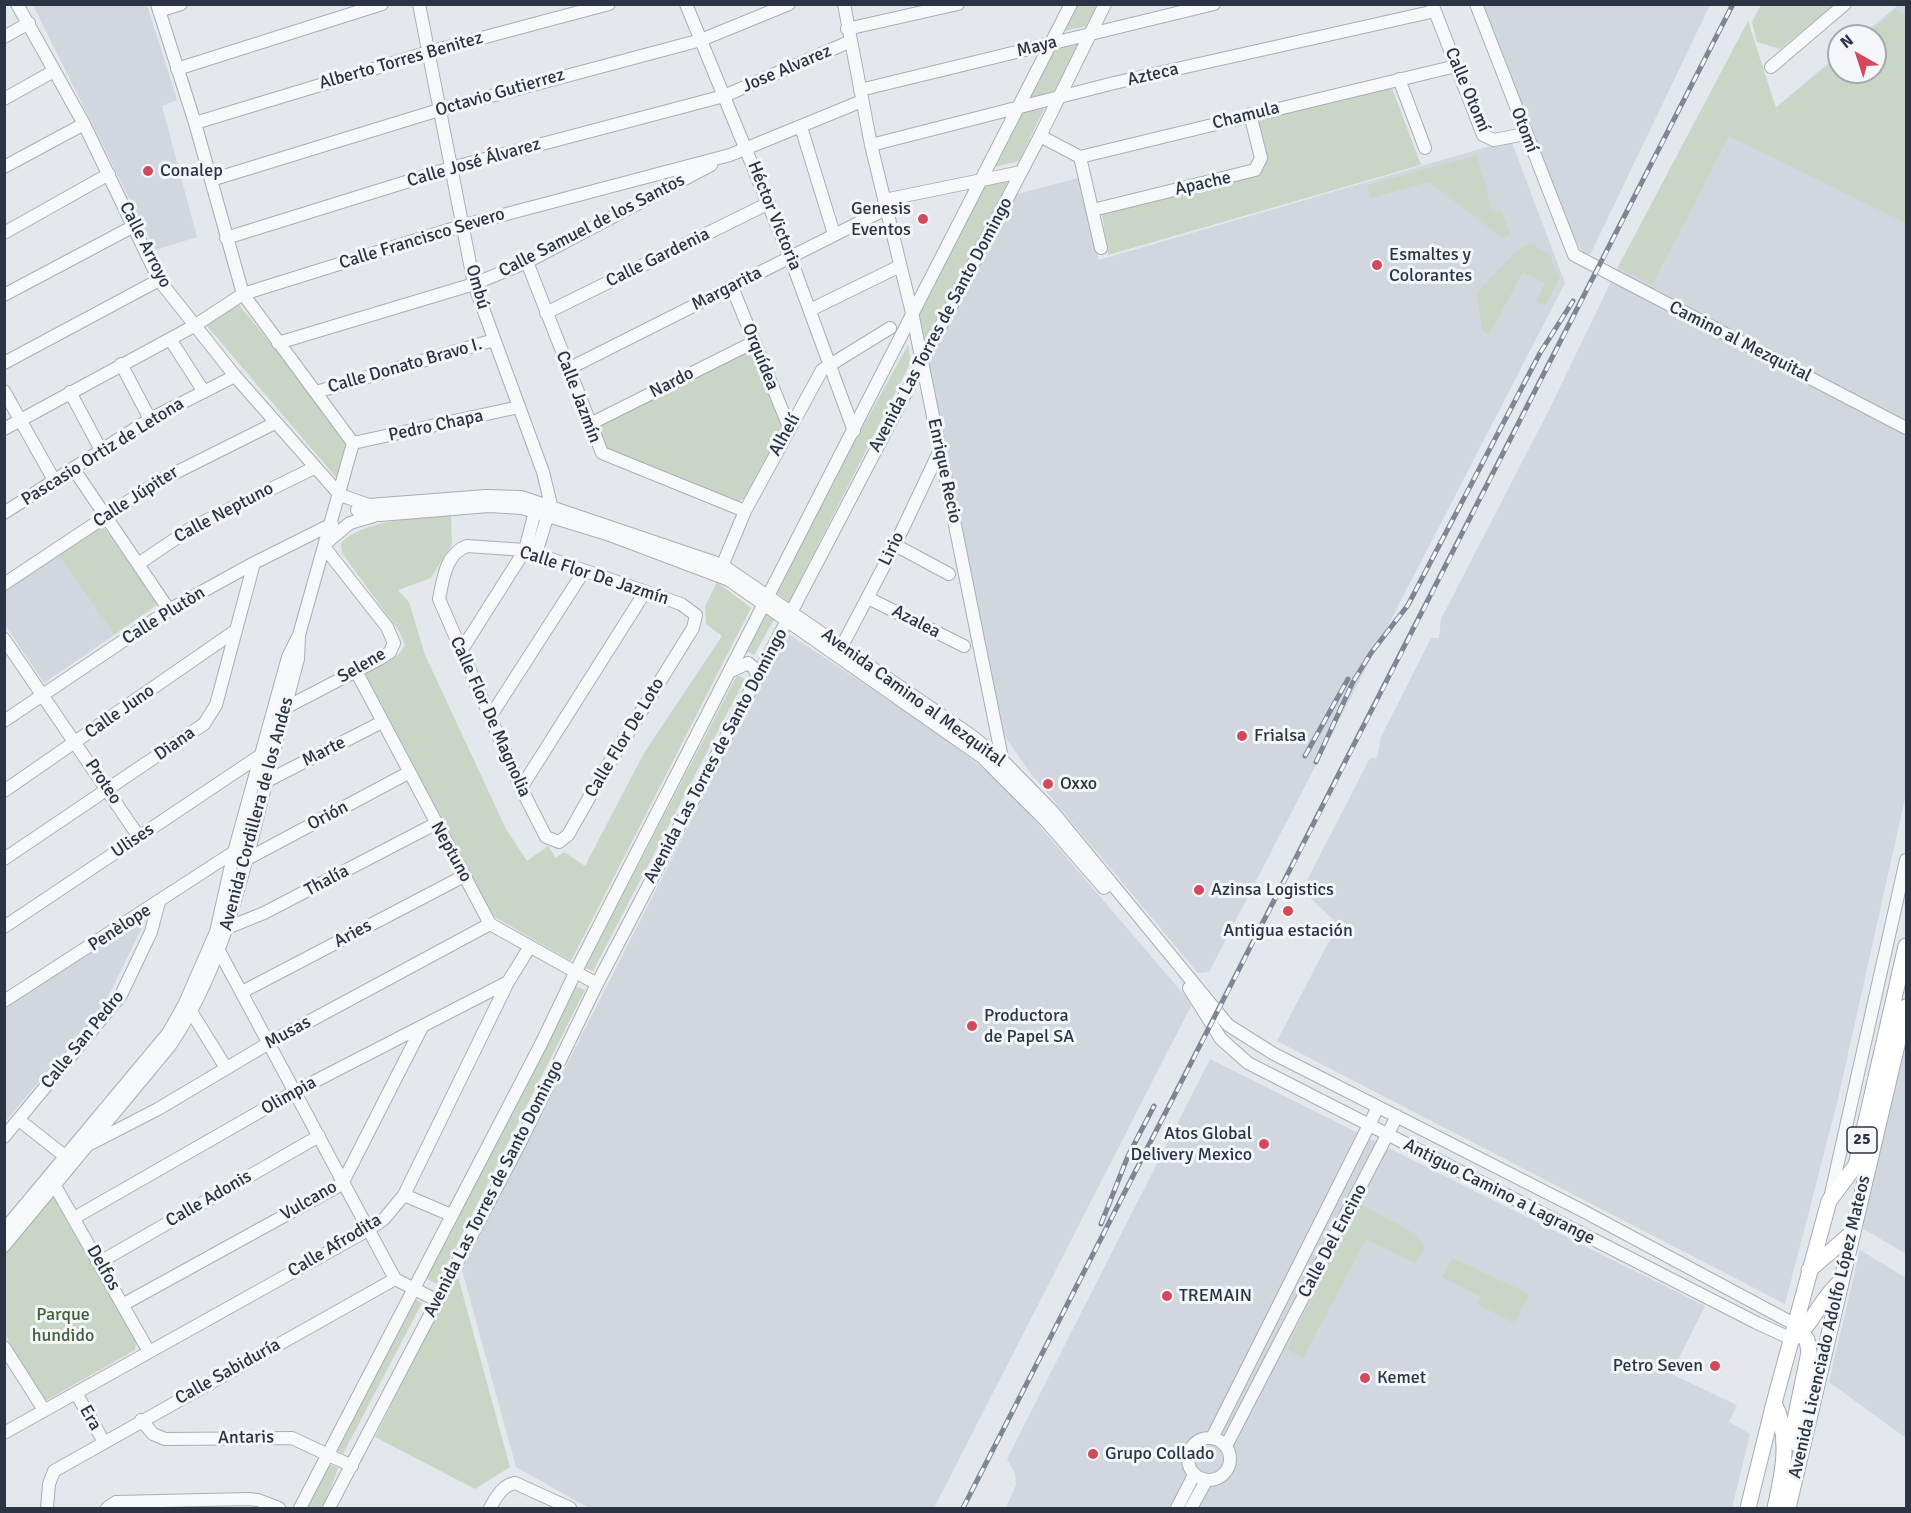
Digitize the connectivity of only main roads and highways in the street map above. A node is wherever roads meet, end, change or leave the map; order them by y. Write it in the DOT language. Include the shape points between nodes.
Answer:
graph roads {
  1 [pos="1906,946"];
  2 [pos="1906,1006"];
  3 [pos="1856,1165"];
  4 [pos="1852,1233"];
  5 [pos="1809,1270"];
  6 [pos="1840,1281"];
  7 [pos="1797,1332"];
  8 [pos="1773,1403"];
  9 [pos="1799,1456"];
  10 [pos="1748,1509"];
  11 [pos="1775,1509"];
  12 [pos="1788,1509"];
  1 -- 3 [label="main road, Avenida Licenciado Adolfo López Mateos / 25"];
  2 -- 4 [label="main road, Avenida Licenciado Adolfo López Mateos / 25"];
  3 -- 4 [label="main road" via="1847,1222"];
  3 -- 5 [label="main road, Avenida Licenciado Adolfo López Mateos / 25" via="1829,1201"];
  4 -- 5 [label="main road"];
  4 -- 6 [label="main road, Avenida Licenciado Adolfo López Mateos / 25"];
  5 -- 7 [label="main road, Avenida Licenciado Adolfo López Mateos / 25"];
  6 -- 7 [label="main road"];
  6 -- 9 [label="main road, Avenida Licenciado Adolfo López Mateos / 25"];
  7 -- 8 [label="main road, Avenida Licenciado Adolfo López Mateos / 25"];
  7 -- 9 [label="main road" via="1809,1352 1795,1420"];
  8 -- 10 [label="main road, Avenida Licenciado Adolfo López Mateos / 25"];
  8 -- 11 [label="main road" via="1782,1419 1784,1443"];
  9 -- 12 [label="main road, Avenida Licenciado Adolfo López Mateos / 25"];
}
